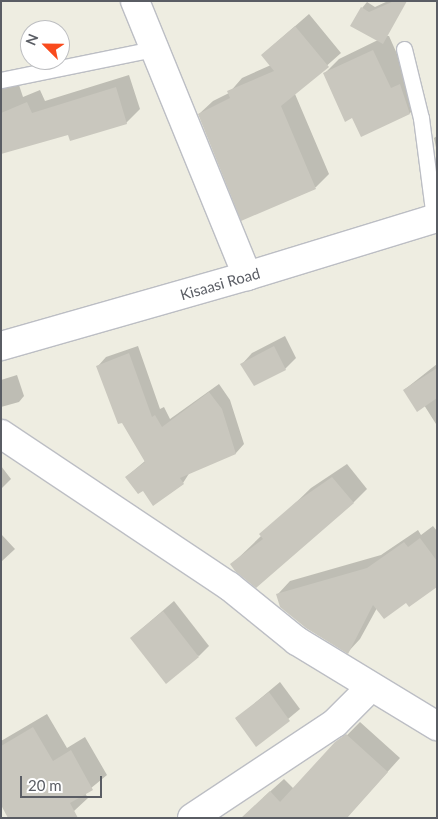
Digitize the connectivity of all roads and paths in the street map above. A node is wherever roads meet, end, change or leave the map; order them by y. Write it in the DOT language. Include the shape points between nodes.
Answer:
graph roads {
  1 [pos="135,1"];
  2 [pos="154,49"];
  3 [pos="404,49"];
  4 [pos="1,80"];
  5 [pos="435,218"];
  6 [pos="247,276"];
  7 [pos="1,346"];
  8 [pos="1,434"];
  9 [pos="371,687"];
  10 [pos="437,726"];
  11 [pos="192,818"];
  1 -- 2 [label="street"];
  2 -- 4 [label="lane"];
  2 -- 6 [label="street"];
  3 -- 5 [label="lane" via="421,118"];
  5 -- 6 [label="street, Kisaasi Road"];
  6 -- 7 [label="street, Kisaasi Road"];
  8 -- 9 [label="street" via="229,586 297,641"];
  9 -- 10 [label="street"];
  9 -- 11 [label="street" via="335,723"];
}
